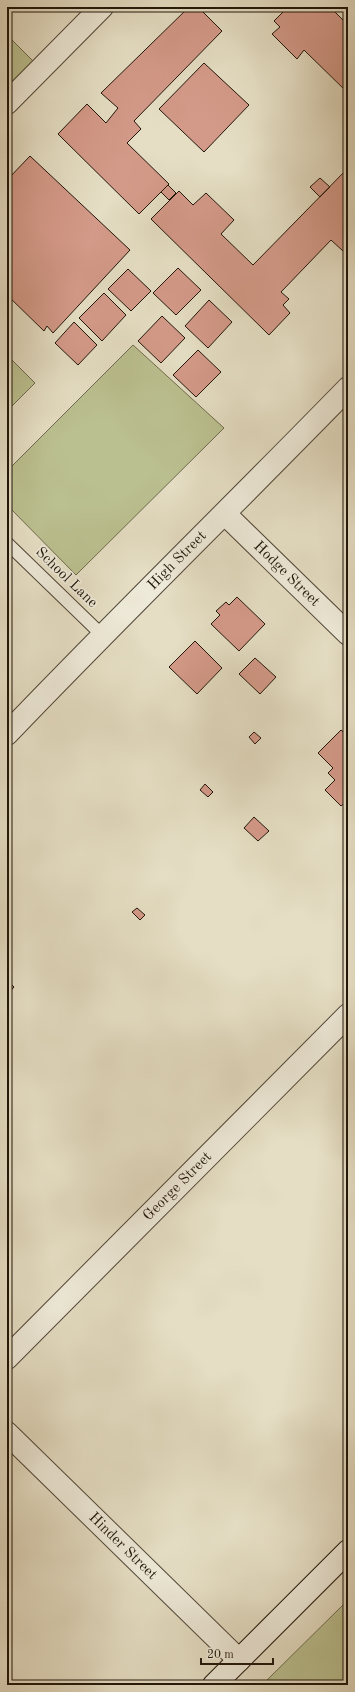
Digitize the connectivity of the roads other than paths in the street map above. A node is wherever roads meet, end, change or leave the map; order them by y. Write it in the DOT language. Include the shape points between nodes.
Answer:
graph roads {
  1 [pos="102,7"];
  2 [pos="7,103"];
  3 [pos="348,388"];
  4 [pos="225,514"];
  5 [pos="7,543"];
  6 [pos="348,634"];
  7 [pos="102,635"];
  8 [pos="7,734"];
  9 [pos="348,1015"];
  10 [pos="7,1358"];
  11 [pos="7,1434"];
  12 [pos="348,1551"];
  13 [pos="239,1660"];
  14 [pos="214,1685"];
  1 -- 2 [label="street"];
  3 -- 4 [label="street, High Street"];
  4 -- 6 [label="street, Hodge Street"];
  4 -- 7 [label="street, High Street"];
  5 -- 7 [label="lane, School Lane"];
  7 -- 8 [label="street, High Street"];
  9 -- 10 [label="street, George Street"];
  11 -- 13 [label="street, Hinder Street"];
  12 -- 13 [label="street"];
  13 -- 14 [label="street"];
}
